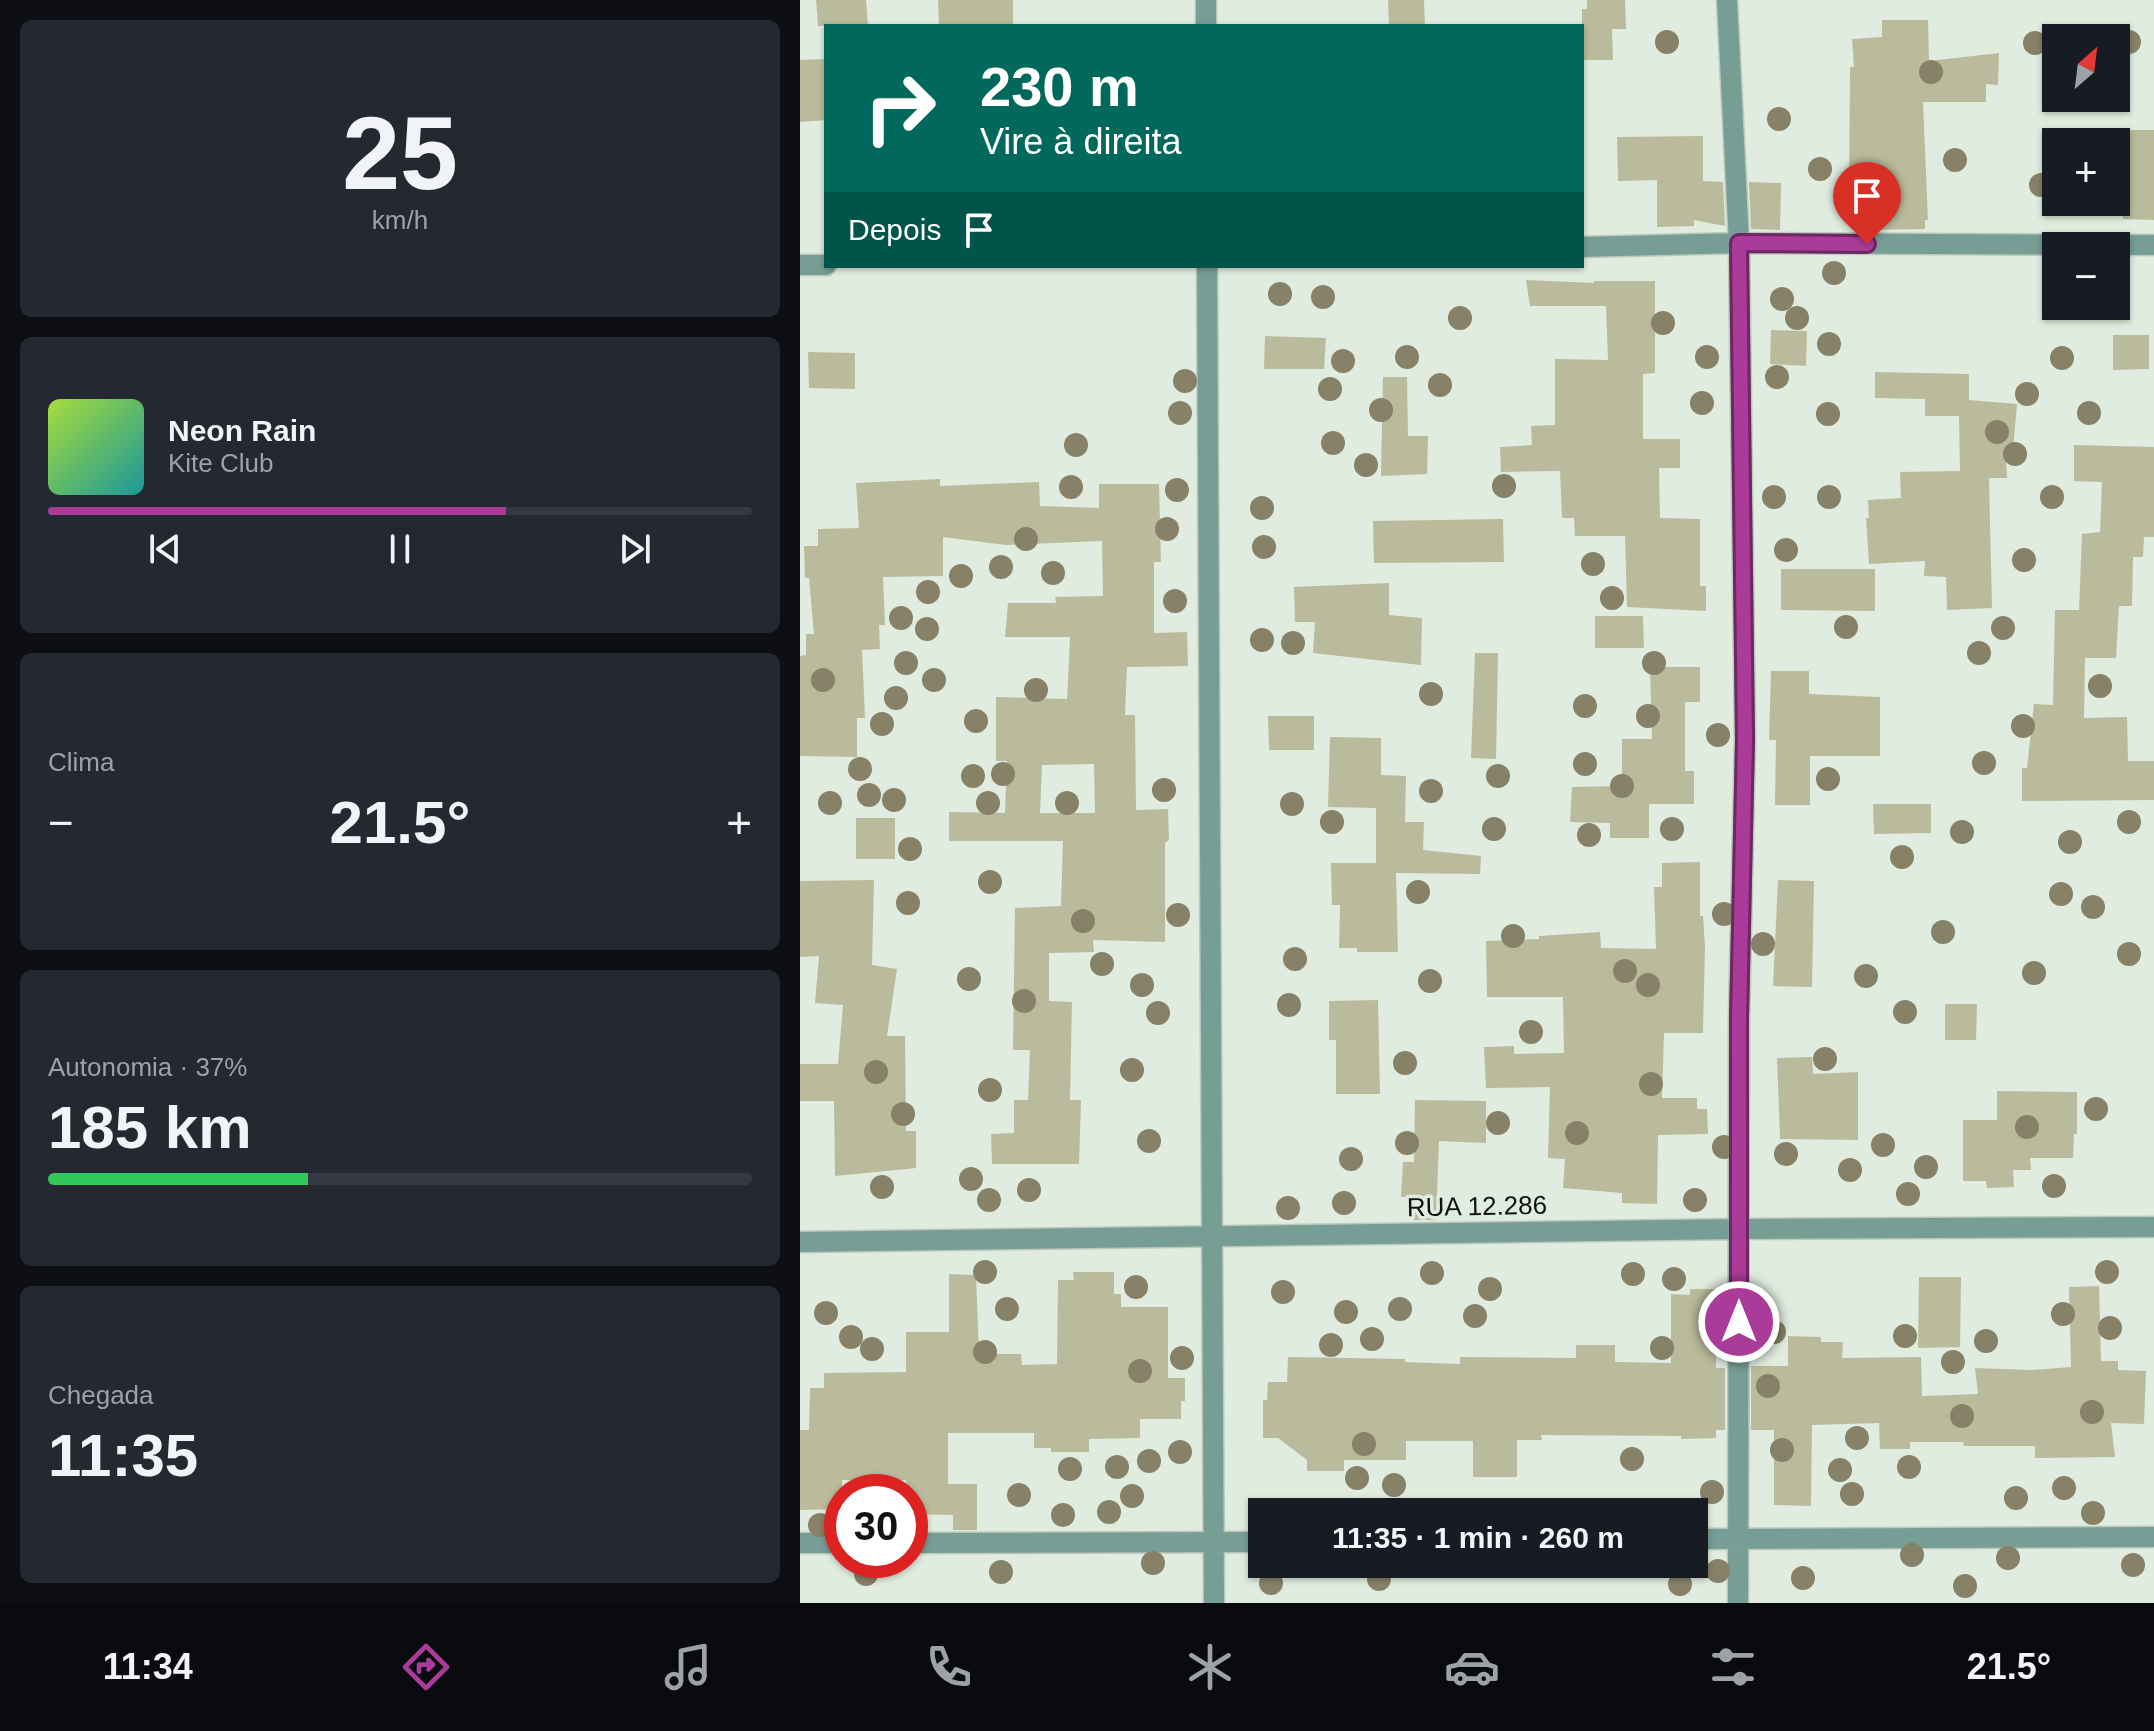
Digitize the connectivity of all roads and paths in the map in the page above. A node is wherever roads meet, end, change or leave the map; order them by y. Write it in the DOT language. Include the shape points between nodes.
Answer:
graph roads {
  1 [pos="1206,0"];
  2 [pos="1727,0"];
  3 [pos="1206,24"];
  4 [pos="1739,243"];
  5 [pos="2154,245"];
  6 [pos="1584,247"];
  7 [pos="800,265"];
  8 [pos="824,265"];
  9 [pos="1207,268"];
  10 [pos="2154,1227"];
  11 [pos="1739,1229"];
  12 [pos="1212,1235"];
  13 [pos="800,1242"];
  14 [pos="2154,1537"];
  15 [pos="1708,1539"];
  16 [pos="1738,1539"];
  17 [pos="1248,1542"];
  18 [pos="800,1543"];
  19 [pos="824,1543"];
  20 [pos="928,1543"];
  21 [pos="1214,1543"];
  22 [pos="1214,1603"];
  23 [pos="1738,1603"];
  1 -- 3 [label="street"];
  2 -- 4 [label="street"];
  4 -- 5 [label="street"];
  4 -- 6 [label="street"];
  4 -- 11 [label="street" via="1745,740"];
  7 -- 8 [label="street"];
  9 -- 12 [label="street"];
  10 -- 11 [label="street, RUA 12.286"];
  11 -- 12 [label="street, RUA 12.286"];
  11 -- 16 [label="street"];
  12 -- 13 [label="street, RUA 12.286"];
  12 -- 21 [label="street"];
  14 -- 16 [label="street"];
  15 -- 16 [label="street"];
  16 -- 23 [label="street"];
  17 -- 21 [label="street"];
  18 -- 19 [label="street"];
  20 -- 21 [label="street"];
  21 -- 22 [label="street"];
}
